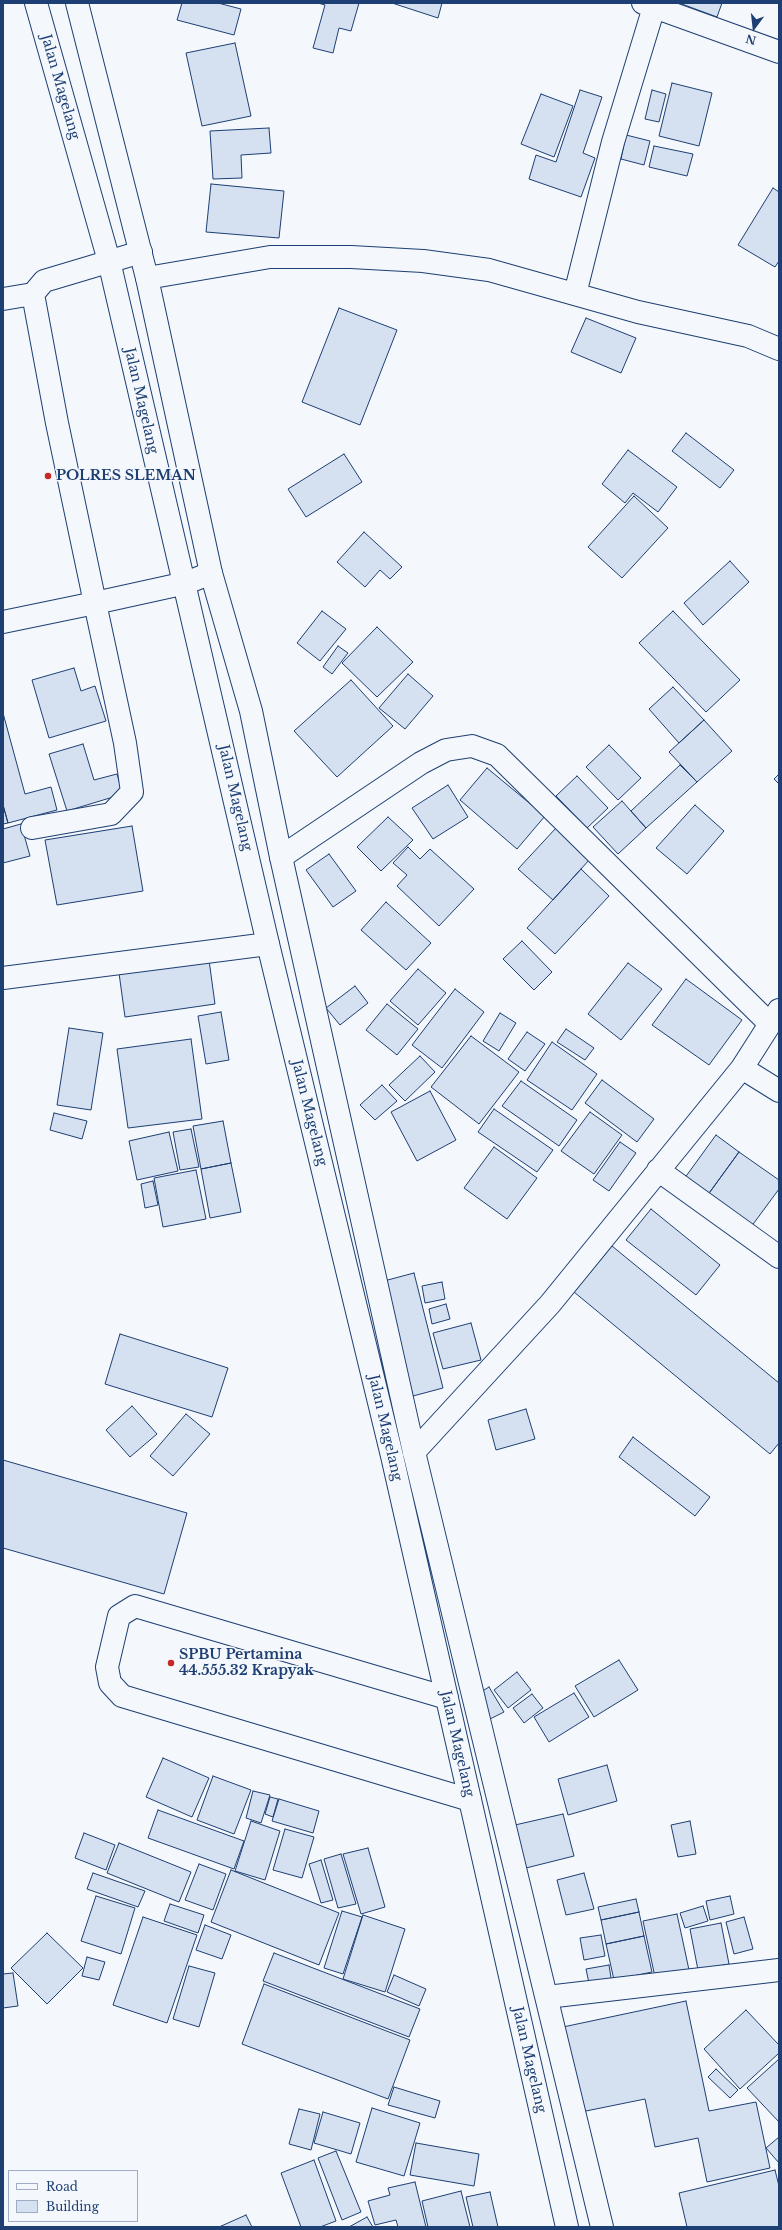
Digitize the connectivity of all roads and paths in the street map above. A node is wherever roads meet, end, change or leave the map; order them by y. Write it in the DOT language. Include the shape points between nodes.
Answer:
graph roads {
  1 [pos="36,3"];
  2 [pos="77,3"];
  3 [pos="649,5"];
  4 [pos="779,52"];
  5 [pos="141,252"];
  6 [pos="109,261"];
  7 [pos="147,278"];
  8 [pos="33,294"];
  9 [pos="575,294"];
  10 [pos="3,300"];
  11 [pos="779,349"];
  12 [pos="211,573"];
  13 [pos="186,583"];
  14 [pos="95,603"];
  15 [pos="3,622"];
  16 [pos="32,828"];
  17 [pos="281,857"];
  18 [pos="268,944"];
  19 [pos="3,978"];
  20 [pos="775,1017"];
  21 [pos="742,1068"];
  22 [pos="779,1091"];
  23 [pos="658,1170"];
  24 [pos="779,1257"];
  25 [pos="414,1452"];
  26 [pos="447,1698"];
  27 [pos="470,1800"];
  28 [pos="506,1831"];
  29 [pos="479,1838"];
  30 [pos="779,1970"];
  31 [pos="547,1997"];
  32 [pos="567,2227"];
  33 [pos="602,2227"];
  1 -- 6 [label="main road, Jalan Magelang"];
  2 -- 5 [label="main road, Jalan Magelang"];
  3 -- 4 [label="main road"];
  3 -- 9 [label="main road"];
  5 -- 6 [label="main road"];
  5 -- 7 [label="main road, Jalan Magelang"];
  6 -- 8 [label="main road" via="44,281"];
  6 -- 13 [label="main road, Jalan Magelang" via="173,539"];
  7 -- 9 [label="main road" via="270,257 351,257 423,261 489,270"];
  7 -- 12 [label="main road, Jalan Magelang"];
  8 -- 10 [label="main road"];
  8 -- 14 [label="main road"];
  9 -- 11 [label="main road" via="638,312 748,336"];
  12 -- 13 [label="main road"];
  12 -- 17 [label="main road, Jalan Magelang" via="251,711"];
  13 -- 14 [label="main road"];
  13 -- 18 [label="main road, Jalan Magelang"];
  14 -- 15 [label="main road"];
  14 -- 16 [label="main road" via="125,743 132,792 111,814"];
  17 -- 20 [label="main road" via="421,763 446,750 472,746 497,755"];
  17 -- 25 [label="main road, Jalan Magelang"];
  18 -- 19 [label="main road"];
  18 -- 26 [label="main road, Jalan Magelang" via="392,1456"];
  20 -- 21 [label="main road"];
  21 -- 22 [label="main road"];
  21 -- 23 [label="main road"];
  23 -- 24 [label="main road"];
  23 -- 25 [label="main road" via="550,1304"];
  25 -- 28 [label="main road, Jalan Magelang"];
  26 -- 27 [label="main road, Jalan Magelang"];
  26 -- 27 [label="main road" via="135,1606 119,1616 107,1667 110,1683 122,1696"];
  27 -- 29 [label="main road, Jalan Magelang"];
  28 -- 29 [label="main road"];
  28 -- 31 [label="main road, Jalan Magelang"];
  29 -- 32 [label="main road, Jalan Magelang"];
  30 -- 31 [label="main road"];
  31 -- 33 [label="main road, Jalan Magelang"];
}
